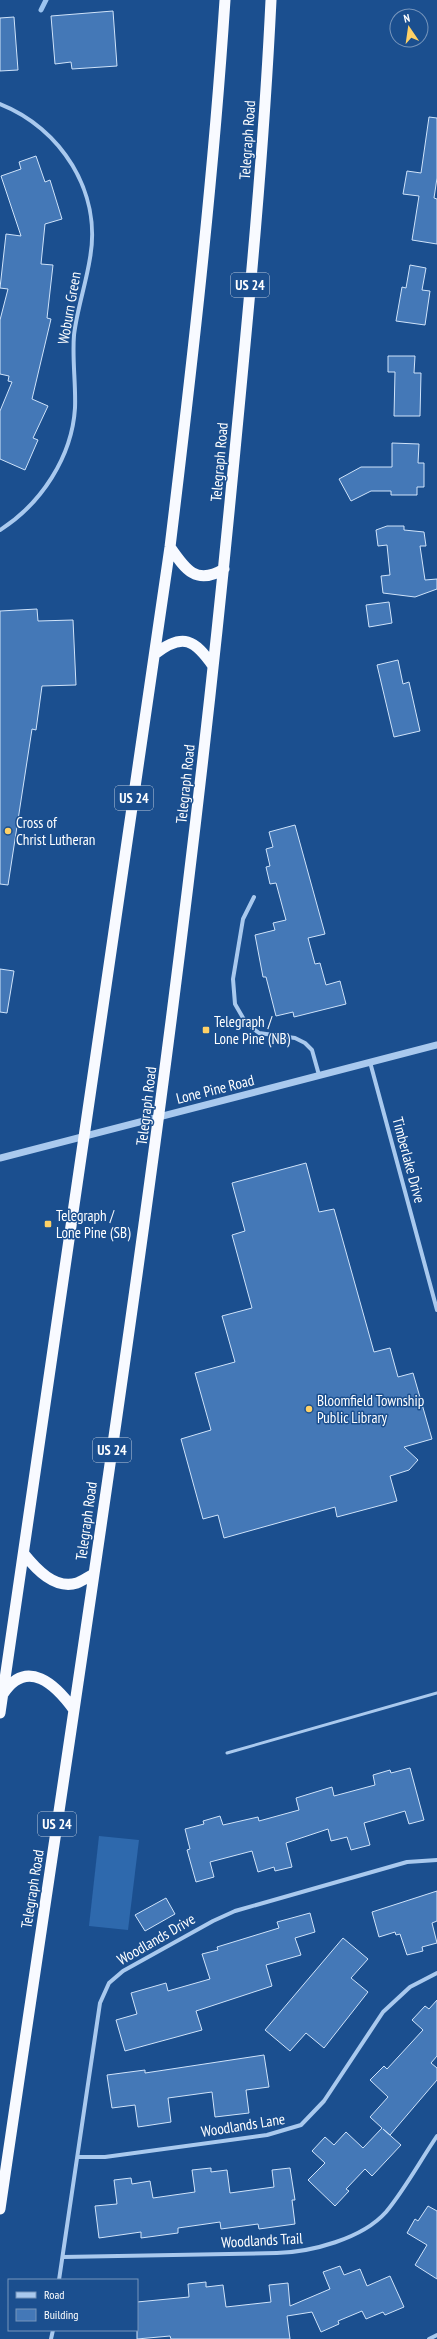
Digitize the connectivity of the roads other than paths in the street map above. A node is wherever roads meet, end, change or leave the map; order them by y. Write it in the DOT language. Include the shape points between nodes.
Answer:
graph roads {
  1 [pos="225,0"];
  2 [pos="271,0"];
  3 [pos="0,104"];
  4 [pos="0,530"];
  5 [pos="170,547"];
  6 [pos="224,569"];
  7 [pos="155,654"];
  8 [pos="213,666"];
  9 [pos="254,897"];
  10 [pos="437,1045"];
  11 [pos="370,1062"];
  12 [pos="319,1075"];
  13 [pos="160,1117"];
  14 [pos="85,1136"];
  15 [pos="0,1158"];
  16 [pos="437,1310"];
  17 [pos="24,1554"];
  18 [pos="94,1574"];
  19 [pos="437,1693"];
  20 [pos="3,1695"];
  21 [pos="74,1710"];
  22 [pos="0,1713"];
  23 [pos="227,1753"];
  24 [pos="437,1860"];
  25 [pos="437,1973"];
  26 [pos="437,2136"];
  27 [pos="78,2157"];
  28 [pos="0,2209"];
  29 [pos="63,2257"];
  30 [pos="59,2279"];
  31 [pos="437,2335"];
  32 [pos="429,2339"];
  1 -- 5 [label="highway, US 24" via="192,362"];
  2 -- 6 [label="highway, Telegraph Road / US 24" via="251,278"];
  3 -- 4 [label="street, Woburn Green" via="44,130 67,155 77,172 88,204 92,240 74,336 75,409 66,447 53,475 39,496 24,512"];
  5 -- 6 [label="highway" via="186,568 199,576 214,575"];
  5 -- 7 [label="highway, US 24"];
  6 -- 8 [label="highway, Telegraph Road / US 24"];
  7 -- 8 [label="highway" via="170,643 186,641 197,646"];
  7 -- 14 [label="highway, US 24"];
  8 -- 13 [label="highway, Telegraph Road / US 24" via="193,854"];
  9 -- 12 [label="street" via="243,919 233,979 235,1004 246,1023 260,1033 295,1038 305,1043 312,1050"];
  10 -- 11 [label="street, Lone Pine Road"];
  11 -- 12 [label="street, Lone Pine Road"];
  11 -- 16 [label="street, Timberlake Drive"];
  12 -- 13 [label="street, Lone Pine Road"];
  13 -- 14 [label="street, Lone Pine Road"];
  13 -- 18 [label="highway, Telegraph Road / US 24"];
  14 -- 15 [label="street, Lone Pine Road"];
  14 -- 17 [label="highway, US 24"];
  17 -- 18 [label="highway" via="37,1571 60,1583 76,1583"];
  17 -- 20 [label="highway, US 24"];
  18 -- 21 [label="highway, Telegraph Road / US 24"];
  19 -- 23 [label="lane"];
  20 -- 21 [label="highway" via="8,1686 16,1681 29,1676 37,1677 54,1686"];
  20 -- 22 [label="highway, US 24"];
  21 -- 28 [label="highway, Telegraph Road / US 24"];
  24 -- 27 [label="street, Woodlands Drive" via="407,1862 253,1904 213,1920 123,1970 109,1983 100,2003"];
  25 -- 27 [label="street, Woodlands Lane" via="410,1987 383,2012 324,2101 301,2125 267,2135 105,2157"];
  26 -- 29 [label="street, Woodlands Trail" via="386,2212 368,2227 324,2246 277,2253"];
  27 -- 29 [label="street, Woodlands Drive"];
  29 -- 30 [label="street, Woodlands Drive"];
  31 -- 32 [label="street"];
}
